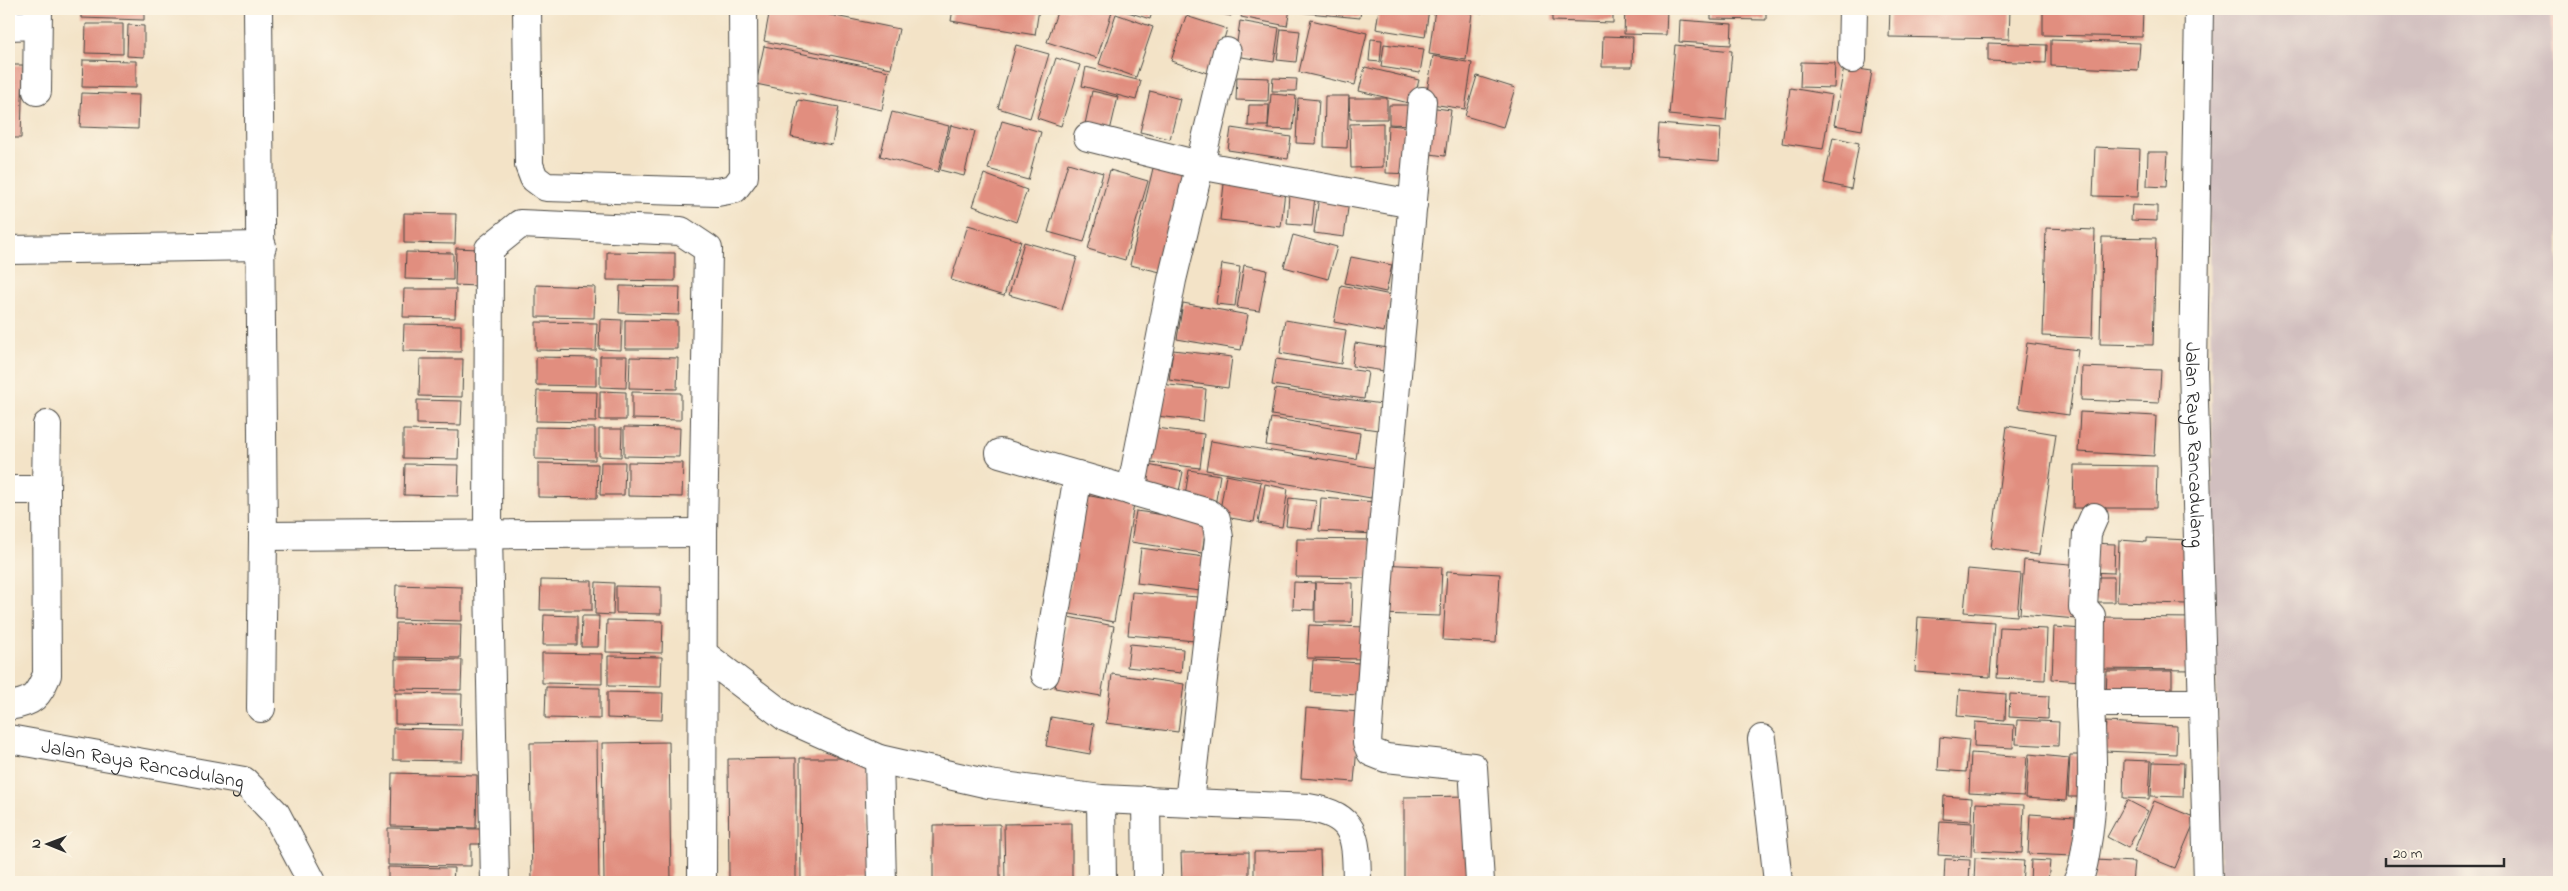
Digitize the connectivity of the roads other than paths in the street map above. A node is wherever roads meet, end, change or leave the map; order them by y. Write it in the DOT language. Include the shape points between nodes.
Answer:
graph roads {
  1 [pos="258,9"];
  2 [pos="527,9"];
  3 [pos="743,9"];
  4 [pos="1853,9"];
  5 [pos="2199,9"];
  6 [pos="37,17"];
  7 [pos="9,26"];
  8 [pos="1227,52"];
  9 [pos="1852,59"];
  10 [pos="37,91"];
  11 [pos="1422,101"];
  12 [pos="1088,137"];
  13 [pos="1199,165"];
  14 [pos="1413,204"];
  15 [pos="262,246"];
  16 [pos="9,250"];
  17 [pos="47,425"];
  18 [pos="1000,453"];
  19 [pos="1078,475"];
  20 [pos="9,490"];
  21 [pos="46,490"];
  22 [pos="1131,491"];
  23 [pos="2094,516"];
  24 [pos="488,533"];
  25 [pos="703,533"];
  26 [pos="263,536"];
  27 [pos="703,654"];
  28 [pos="1045,674"];
  29 [pos="2202,702"];
  30 [pos="2090,703"];
  31 [pos="9,706"];
  32 [pos="261,708"];
  33 [pos="9,739"];
  34 [pos="1762,739"];
  35 [pos="879,759"];
  36 [pos="1102,799"];
  37 [pos="1146,800"];
  38 [pos="1189,802"];
  39 [pos="312,882"];
  40 [pos="495,882"];
  41 [pos="702,882"];
  42 [pos="882,882"];
  43 [pos="1102,882"];
  44 [pos="1147,882"];
  45 [pos="1357,882"];
  46 [pos="1480,882"];
  47 [pos="1778,882"];
  48 [pos="2077,882"];
  49 [pos="2208,882"];
  1 -- 15 [label="street"];
  2 -- 3 [label="street" via="529,165 534,178 546,186 717,192 734,189 744,176"];
  4 -- 9 [label="street"];
  5 -- 29 [label="street, Jalan Raya Rancadulang" via="2193,367"];
  6 -- 7 [label="street"];
  6 -- 10 [label="street"];
  8 -- 13 [label="street"];
  11 -- 14 [label="street"];
  12 -- 13 [label="street"];
  13 -- 14 [label="street"];
  13 -- 22 [label="street"];
  14 -- 46 [label="street" via="1367,743 1371,752 1386,758 1473,767"];
  15 -- 16 [label="street"];
  15 -- 26 [label="street"];
  17 -- 21 [label="street"];
  18 -- 19 [label="street"];
  19 -- 22 [label="street"];
  19 -- 28 [label="street"];
  20 -- 21 [label="street"];
  21 -- 31 [label="street" via="47,675 38,696 23,704"];
  22 -- 38 [label="street" via="1208,513 1219,528"];
  23 -- 30 [label="street" via="2087,533 2084,607 2090,616"];
  24 -- 25 [label="street"];
  24 -- 25 [label="street" via="489,249 520,224 681,231 708,249"];
  24 -- 26 [label="street"];
  24 -- 40 [label="street"];
  25 -- 27 [label="street"];
  26 -- 32 [label="street"];
  27 -- 35 [label="street" via="787,718"];
  27 -- 41 [label="street"];
  29 -- 30 [label="street"];
  29 -- 49 [label="street, Jalan Raya Rancadulang"];
  30 -- 48 [label="street" via="2093,766 2089,830"];
  33 -- 39 [label="street, Jalan Raya Rancadulang" via="244,781 276,814"];
  34 -- 47 [label="street"];
  35 -- 36 [label="street" via="990,784"];
  35 -- 42 [label="street"];
  36 -- 37 [label="street"];
  36 -- 43 [label="street"];
  37 -- 38 [label="street"];
  37 -- 44 [label="street"];
  38 -- 45 [label="street" via="1330,811 1346,822 1356,844"];
}
